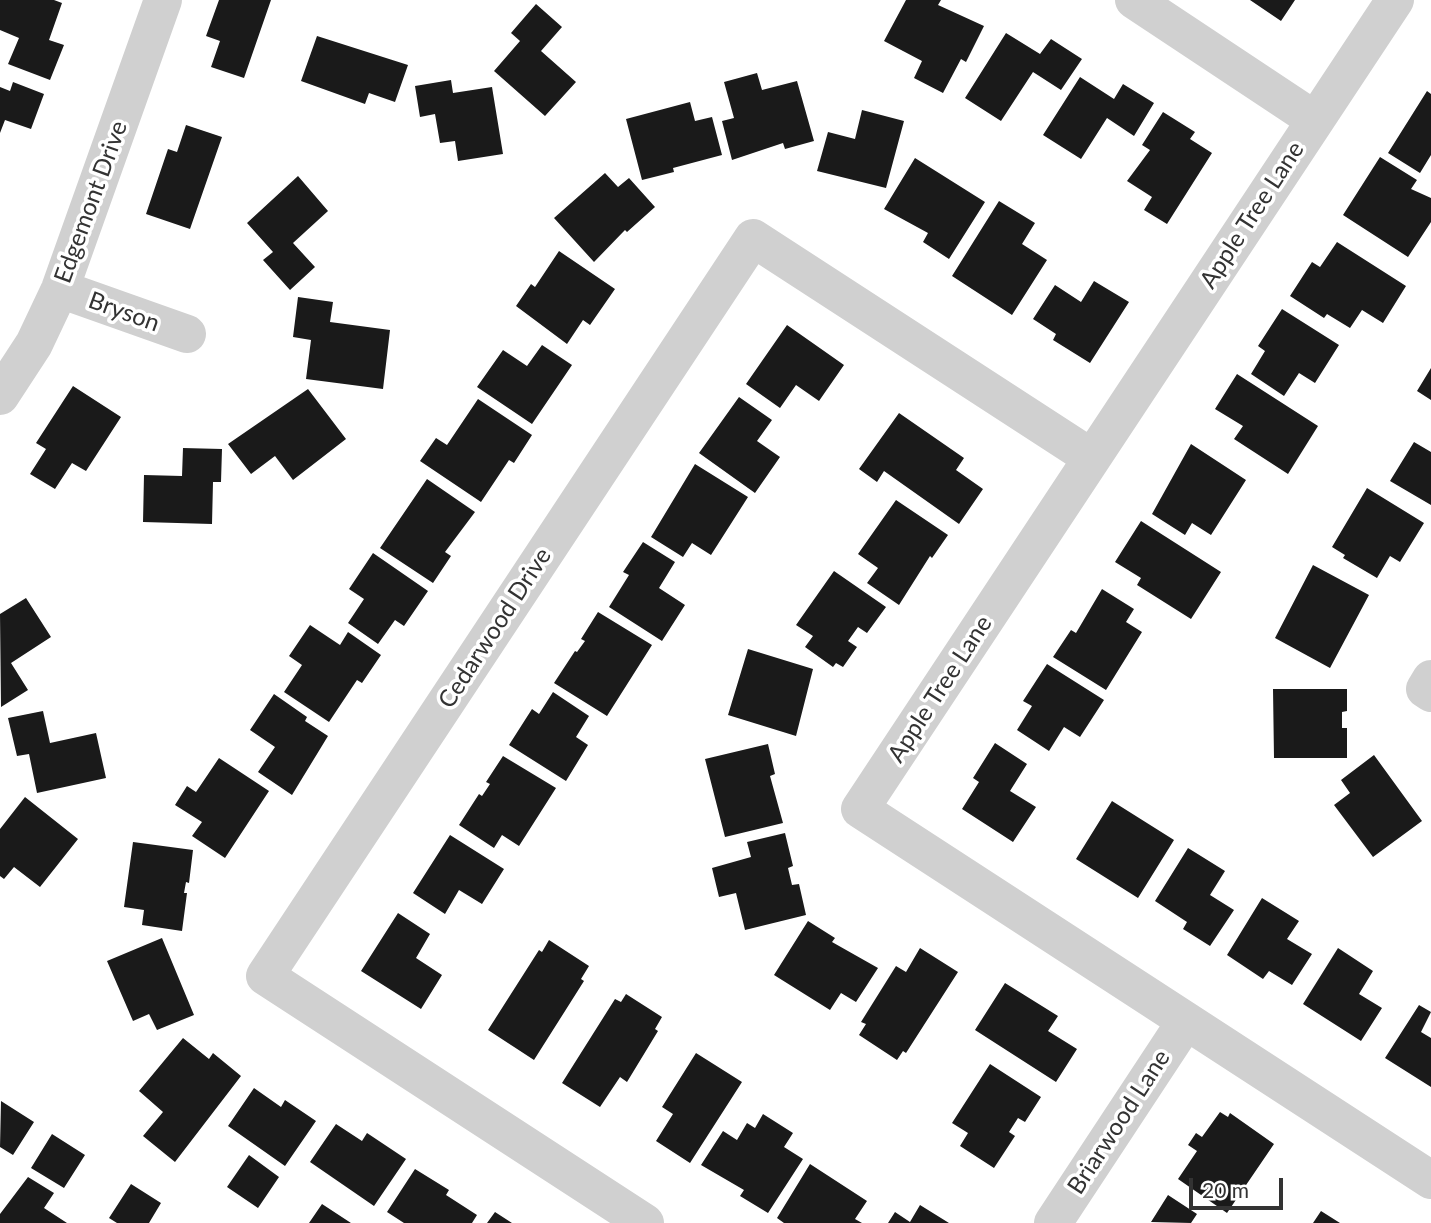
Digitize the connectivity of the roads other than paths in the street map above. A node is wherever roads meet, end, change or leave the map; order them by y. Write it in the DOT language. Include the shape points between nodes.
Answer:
graph roads {
  1 [pos="163,0"];
  2 [pos="1134,0"];
  3 [pos="1395,0"];
  4 [pos="1315,120"];
  5 [pos="60,289"];
  6 [pos="187,334"];
  7 [pos="0,396"];
  8 [pos="1092,458"];
  9 [pos="1431,679"];
  10 [pos="1431,693"];
  11 [pos="1186,1021"];
  12 [pos="1431,1180"];
  13 [pos="645,1223"];
  14 [pos="1053,1223"];
  1 -- 5 [label="street, Edgemont Drive"];
  2 -- 4 [label="street"];
  3 -- 4 [label="street, Apple Tree Lane"];
  4 -- 8 [label="street, Apple Tree Lane"];
  5 -- 6 [label="street, Bryson"];
  5 -- 7 [label="street, Edgemont Drive" via="34,344"];
  8 -- 11 [label="street, Apple Tree Lane" via="860,809"];
  8 -- 13 [label="street, Cedarwood Drive" via="753,238 265,976"];
  9 -- 10 [label="street" via="1424,689"];
  11 -- 12 [label="street, Apple Tree Lane"];
  11 -- 14 [label="street, Briarwood Lane"];
}
